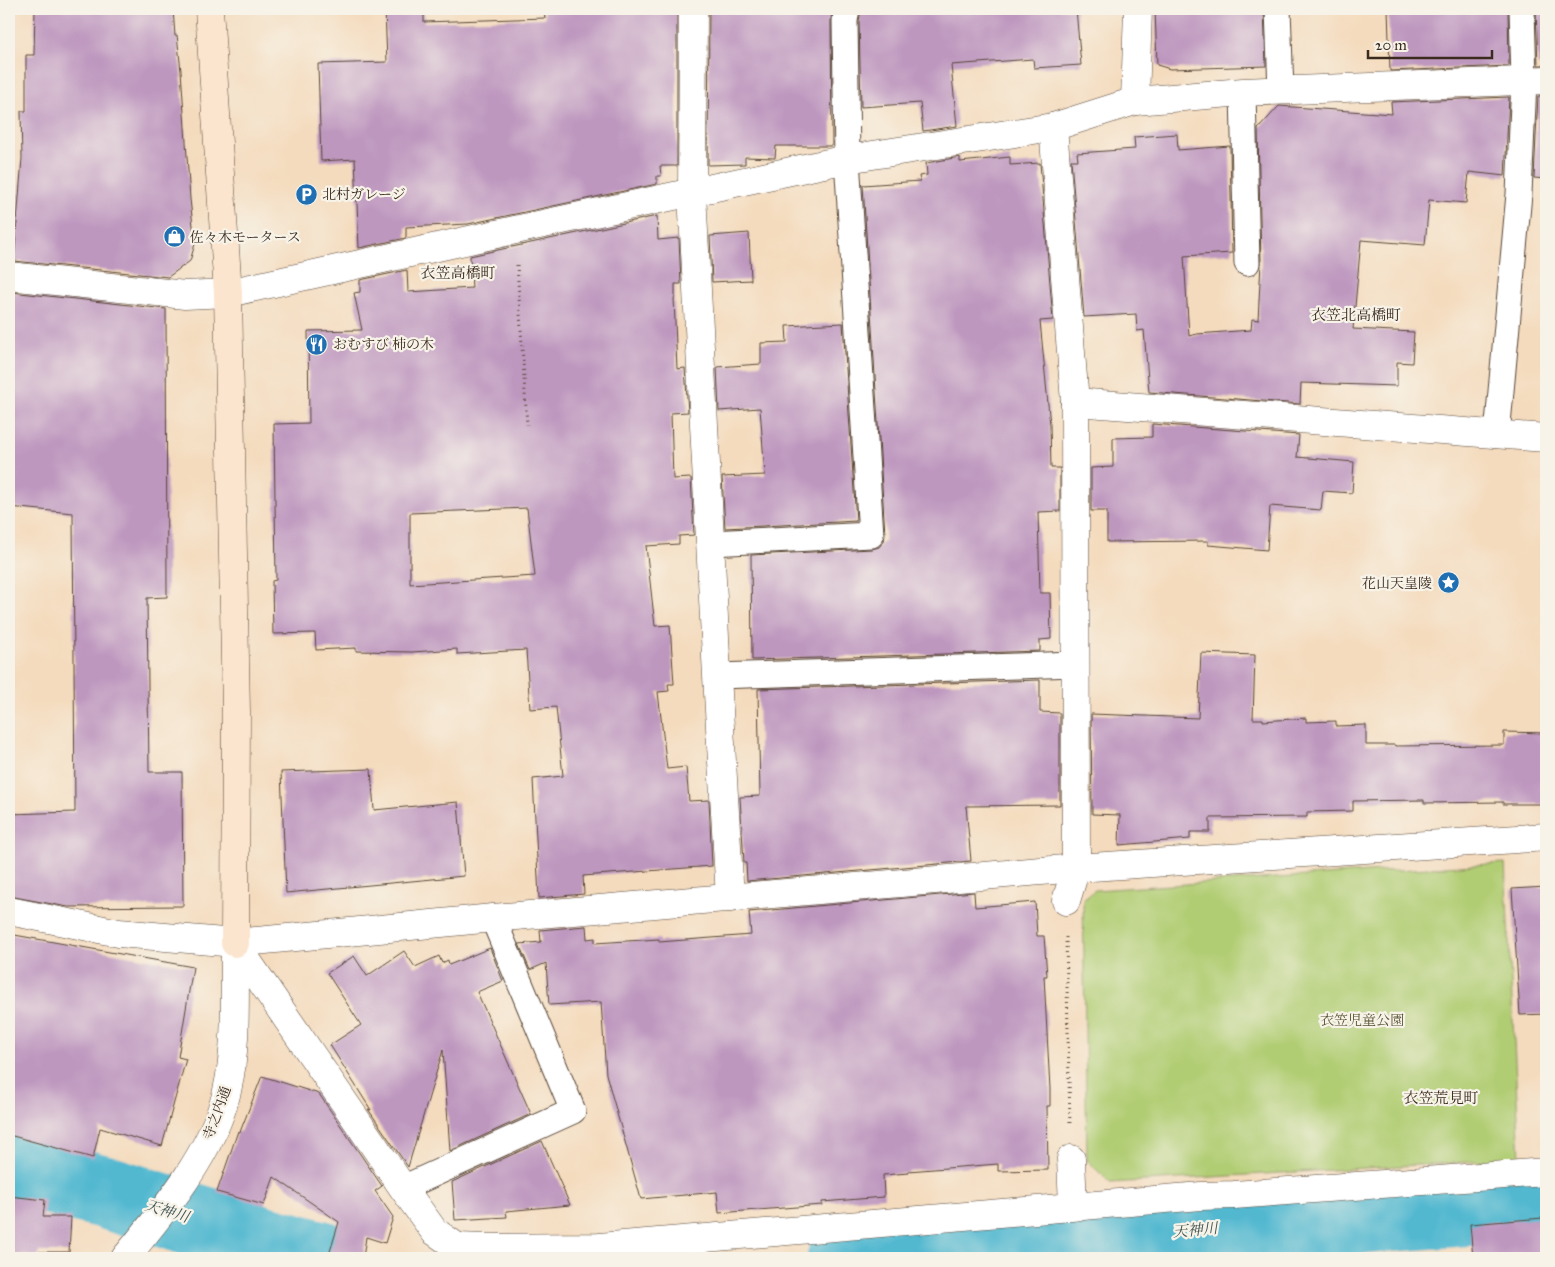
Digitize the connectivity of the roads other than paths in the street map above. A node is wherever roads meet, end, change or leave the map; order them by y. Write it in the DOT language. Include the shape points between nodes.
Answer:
graph roads {
  1 [pos="209,9"];
  2 [pos="693,9"];
  3 [pos="848,9"];
  4 [pos="1138,9"];
  5 [pos="1278,9"];
  6 [pos="1522,9"];
  7 [pos="1535,81"];
  8 [pos="1281,91"];
  9 [pos="1244,92"];
  10 [pos="1135,101"];
  11 [pos="1053,127"];
  12 [pos="847,159"];
  13 [pos="692,193"];
  14 [pos="1246,263"];
  15 [pos="9,276"];
  16 [pos="228,293"];
  17 [pos="1075,402"];
  18 [pos="1497,434"];
  19 [pos="1546,438"];
  20 [pos="711,543"];
  21 [pos="1075,664"];
  22 [pos="717,676"];
  23 [pos="1546,837"];
  24 [pos="1076,868"];
  25 [pos="730,898"];
  26 [pos="1066,902"];
  27 [pos="9,911"];
  28 [pos="493,918"];
  29 [pos="235,943"];
  30 [pos="1071,1159"];
  31 [pos="1546,1172"];
  32 [pos="402,1188"];
  33 [pos="1073,1206"];
  34 [pos="131,1251"];
  35 [pos="456,1252"];
  1 -- 16 [label="street"];
  2 -- 13 [label="street"];
  3 -- 12 [label="lane" via="845,21"];
  4 -- 10 [label="street"];
  5 -- 8 [label="lane"];
  6 -- 7 [label="lane"];
  7 -- 8 [label="street"];
  7 -- 18 [label="lane" via="1519,194"];
  8 -- 9 [label="street"];
  9 -- 10 [label="street"];
  9 -- 14 [label="lane"];
  10 -- 11 [label="street"];
  11 -- 12 [label="street"];
  11 -- 17 [label="street"];
  12 -- 13 [label="street"];
  12 -- 20 [label="lane" via="871,535"];
  13 -- 16 [label="street"];
  13 -- 20 [label="street"];
  15 -- 16 [label="street" via="185,295"];
  16 -- 29 [label="street" via="236,712"];
  17 -- 18 [label="street"];
  17 -- 21 [label="street"];
  18 -- 19 [label="street"];
  20 -- 22 [label="street"];
  21 -- 22 [label="lane"];
  21 -- 24 [label="street"];
  22 -- 25 [label="street"];
  23 -- 24 [label="street"];
  24 -- 25 [label="street"];
  24 -- 26 [label="street"];
  25 -- 28 [label="street"];
  27 -- 29 [label="street" via="119,933"];
  28 -- 29 [label="street"];
  28 -- 32 [label="lane" via="573,1111"];
  29 -- 32 [label="street"];
  29 -- 34 [label="street, 寺之内通" via="234,1045 227,1091 212,1135 166,1208"];
  30 -- 33 [label="street"];
  31 -- 33 [label="street"];
  32 -- 35 [label="street" via="434,1231"];
  33 -- 35 [label="street" via="599,1247 485,1248"];
}
